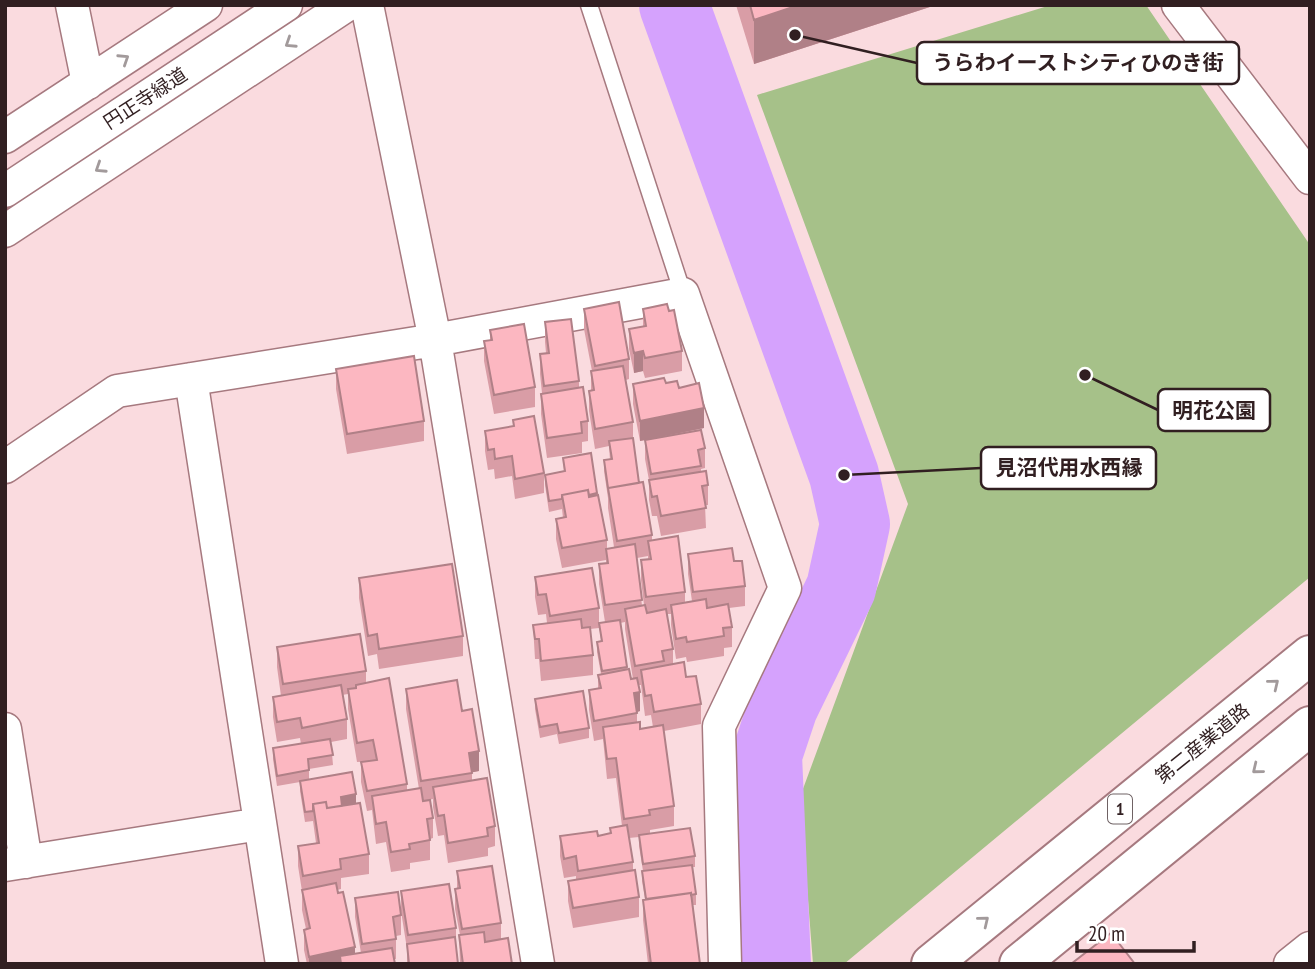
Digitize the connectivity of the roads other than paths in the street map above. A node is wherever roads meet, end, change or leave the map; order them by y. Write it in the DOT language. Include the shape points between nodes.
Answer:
graph roads {
  1 [pos="72,5"];
  2 [pos="206,5"];
  3 [pos="286,5"];
  4 [pos="347,5"];
  5 [pos="367,5"];
  6 [pos="589,5"];
  7 [pos="1178,5"];
  8 [pos="88,83"];
  9 [pos="5,137"];
  10 [pos="1306,165"];
  11 [pos="5,191"];
  12 [pos="5,231"];
  13 [pos="683,293"];
  14 [pos="435,340"];
  15 [pos="191,379"];
  16 [pos="5,467"];
  17 [pos="1310,654"];
  18 [pos="1310,726"];
  19 [pos="5,729"];
  20 [pos="260,824"];
  21 [pos="16,864"];
  22 [pos="282,964"];
  23 [pos="538,964"];
  24 [pos="725,964"];
  25 [pos="931,964"];
  26 [pos="1020,964"];
  1 -- 8 [label="street"];
  8 -- 2 [label="street, one-way"];
  3 -- 11 [label="street, 円正寺緑道"];
  4 -- 12 [label="street, one-way"];
  5 -- 14 [label="street"];
  6 -- 13 [label="lane"];
  7 -- 10 [label="street"];
  8 -- 9 [label="street"];
  13 -- 14 [label="street"];
  13 -- 24 [label="street" via="785,587 719,726"];
  14 -- 15 [label="street"];
  14 -- 23 [label="street"];
  15 -- 16 [label="street" via="117,391"];
  15 -- 20 [label="street"];
  25 -- 17 [label="main road, 第二産業道路 / 1, one-way"];
  18 -- 26 [label="main road, one-way"];
  19 -- 21 [label="street"];
  20 -- 21 [label="street"];
  20 -- 22 [label="street"];
}
